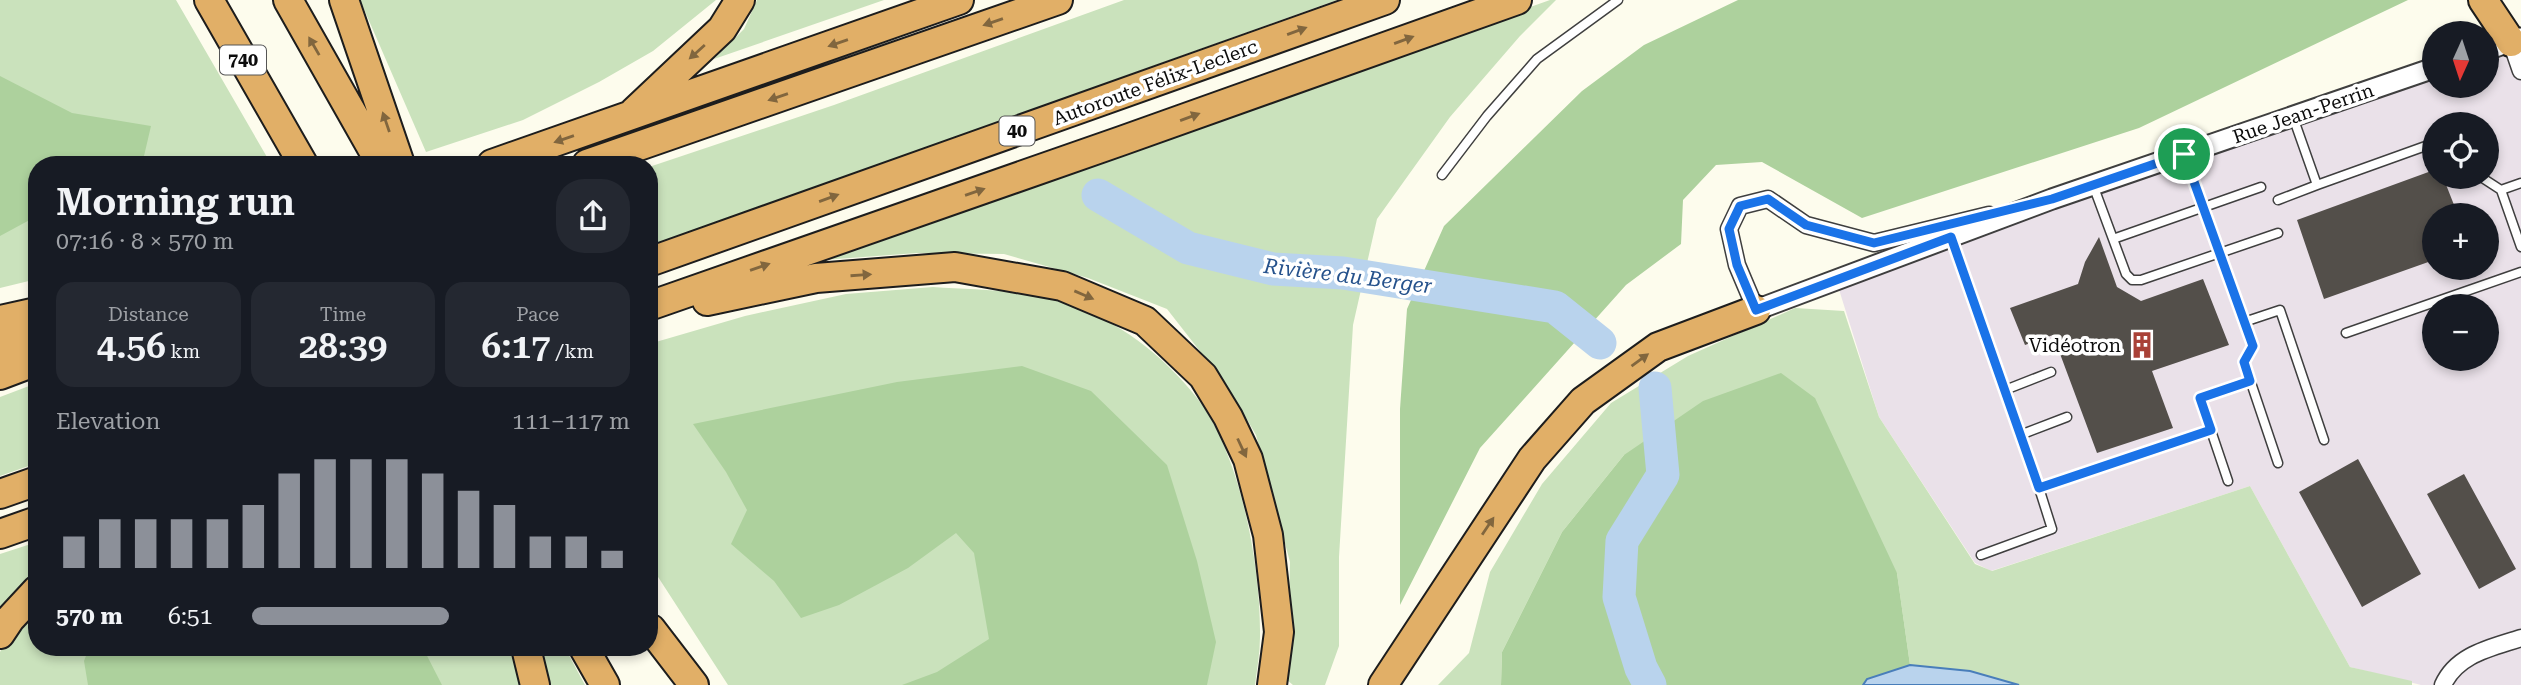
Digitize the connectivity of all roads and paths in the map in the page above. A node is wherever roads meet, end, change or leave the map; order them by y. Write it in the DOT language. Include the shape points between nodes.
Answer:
graph roads {
  1 [pos="203,0"];
  2 [pos="209,0"];
  3 [pos="288,0"];
  4 [pos="344,0"];
  5 [pos="740,0"];
  6 [pos="959,0"];
  7 [pos="1058,0"];
  8 [pos="1385,0"];
  9 [pos="1517,0"];
  10 [pos="1618,0"];
  11 [pos="2483,0"];
  12 [pos="2508,0"];
  13 [pos="2506,43"];
  14 [pos="236,47"];
  15 [pos="2521,71"];
  16 [pos="2422,72"];
  17 [pos="629,117"];
  18 [pos="2293,117"];
  19 [pos="2422,147"];
  20 [pos="2184,154"];
  21 [pos="298,156"];
  22 [pos="376,156"];
  23 [pos="397,156"];
  24 [pos="515,156"];
  25 [pos="610,156"];
  26 [pos="1441,175"];
  27 [pos="2521,183"];
  28 [pos="2093,185"];
  29 [pos="2316,185"];
  30 [pos="2261,187"];
  31 [pos="2498,189"];
  32 [pos="2501,191"];
  33 [pos="2052,199"];
  34 [pos="2278,200"];
  35 [pos="2203,208"];
  36 [pos="2278,233"];
  37 [pos="1951,237"];
  38 [pos="2113,239"];
  39 [pos="2521,247"];
  40 [pos="2219,254"];
  41 [pos="658,259"];
  42 [pos="2521,272"];
  43 [pos="658,303"];
  44 [pos="1756,310"];
  45 [pos="658,311"];
  46 [pos="28,314"];
  47 [pos="0,320"];
  48 [pos="2244,322"];
  49 [pos="2346,333"];
  50 [pos="28,337"];
  51 [pos="0,348"];
  52 [pos="28,364"];
  53 [pos="2051,372"];
  54 [pos="0,374"];
  55 [pos="2250,381"];
  56 [pos="2005,390"];
  57 [pos="2067,417"];
  58 [pos="2211,430"];
  59 [pos="2020,435"];
  60 [pos="2324,440"];
  61 [pos="2278,463"];
  62 [pos="2228,481"];
  63 [pos="28,484"];
  64 [pos="2039,488"];
  65 [pos="0,494"];
  66 [pos="28,524"];
  67 [pos="0,534"];
  68 [pos="1470,554"];
  69 [pos="1980,555"];
  70 [pos="28,600"];
  71 [pos="0,634"];
  72 [pos="658,638"];
  73 [pos="2521,638"];
  74 [pos="658,642"];
  75 [pos="528,656"];
  76 [pos="589,656"];
  77 [pos="535,685"];
  78 [pos="605,685"];
  79 [pos="680,685"];
  80 [pos="694,685"];
  81 [pos="1272,685"];
  82 [pos="1383,685"];
  83 [pos="1401,685"];
  84 [pos="2443,685"];
  1 -- 14 [label="highway"];
  2 -- 14 [label="highway, 740"];
  22 -- 3 [label="highway, one-way"];
  23 -- 4 [label="highway, one-way"];
  5 -- 17 [label="highway, one-way" via="722,29"];
  6 -- 17 [label="highway, one-way"];
  7 -- 25 [label="highway, one-way"];
  41 -- 8 [label="highway, Autoroute Félix-Leclerc / 40, one-way"];
  43 -- 9 [label="highway, one-way"];
  10 -- 26 [label="lane" via="1537,59"];
  11 -- 13 [label="highway"];
  12 -- 13 [label="highway"];
  13 -- 15 [label="street"];
  14 -- 21 [label="highway, 740"];
  16 -- 18 [label="street, Rue Jean-Perrin"];
  17 -- 24 [label="highway, one-way"];
  18 -- 20 [label="street, Rue Jean-Perrin"];
  18 -- 29 [label="lane"];
  19 -- 29 [label="lane"];
  20 -- 28 [label="street, Rue Jean-Perrin"];
  20 -- 35 [label="lane"];
  27 -- 32 [label="lane"];
  28 -- 33 [label="street, Rue Jean-Perrin"];
  28 -- 38 [label="lane"];
  29 -- 34 [label="lane"];
  30 -- 35 [label="lane"];
  31 -- 32 [label="lane"];
  32 -- 39 [label="lane"];
  33 -- 37 [label="street, Rue Jean-Perrin"];
  33 -- 44 [label="street, Rue Jean-Perrin" via="1874,243 1806,225 1768,199 1740,206 1729,229 1737,265"];
  35 -- 38 [label="lane"];
  35 -- 40 [label="lane"];
  36 -- 40 [label="lane"];
  37 -- 44 [label="street, Rue Jean-Perrin"];
  37 -- 56 [label="lane"];
  38 -- 40 [label="lane" via="2132,280 2141,281"];
  40 -- 48 [label="lane"];
  42 -- 49 [label="lane"];
  68 -- 44 [label="highway, one-way" via="1532,459 1583,401 1658,347"];
  45 -- 81 [label="highway, one-way" via="816,278 955,267 1062,286 1145,321 1203,376 1248,459 1268,535 1279,632"];
  46 -- 47 [label="highway"];
  48 -- 55 [label="lane" via="2253,346 2244,362"];
  48 -- 60 [label="lane" via="2280,310"];
  50 -- 51 [label="highway"];
  52 -- 54 [label="highway"];
  53 -- 56 [label="lane"];
  55 -- 58 [label="lane" via="2200,398"];
  55 -- 61 [label="lane"];
  56 -- 59 [label="lane"];
  57 -- 59 [label="lane"];
  58 -- 62 [label="lane"];
  58 -- 64 [label="lane"];
  59 -- 64 [label="lane"];
  63 -- 65 [label="highway"];
  64 -- 69 [label="lane" via="2052,529"];
  66 -- 67 [label="highway"];
  68 -- 82 [label="highway"];
  68 -- 83 [label="highway"];
  70 -- 71 [label="highway"];
  72 -- 80 [label="highway"];
  73 -- 84 [label="street" via="2461,660"];
  74 -- 79 [label="highway"];
  75 -- 77 [label="highway"];
  76 -- 78 [label="highway"];
}
